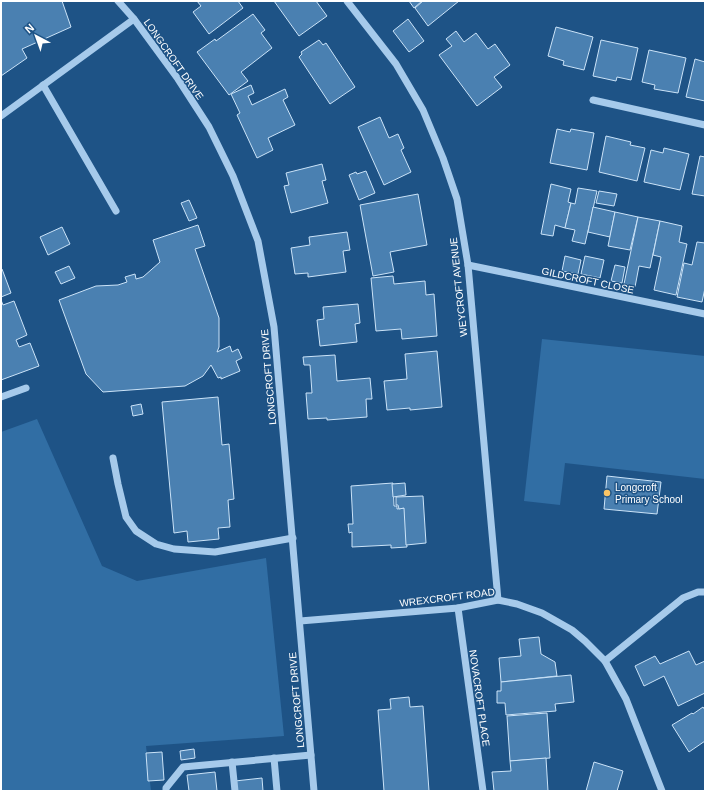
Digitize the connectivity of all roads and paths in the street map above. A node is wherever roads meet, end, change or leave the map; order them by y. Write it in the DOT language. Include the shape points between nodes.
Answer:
graph roads {
  1 [pos="118,1"];
  2 [pos="347,1"];
  3 [pos="134,19"];
  4 [pos="44,85"];
  5 [pos="593,100"];
  6 [pos="1,116"];
  7 [pos="705,125"];
  8 [pos="116,212"];
  9 [pos="468,265"];
  10 [pos="705,314"];
  11 [pos="26,388"];
  12 [pos="1,398"];
  13 [pos="113,458"];
  14 [pos="293,538"];
  15 [pos="705,592"];
  16 [pos="498,600"];
  17 [pos="458,608"];
  18 [pos="300,621"];
  19 [pos="605,661"];
  20 [pos="311,755"];
  21 [pos="274,758"];
  22 [pos="232,762"];
  23 [pos="166,791"];
  24 [pos="235,791"];
  25 [pos="277,791"];
  26 [pos="314,791"];
  27 [pos="483,791"];
  28 [pos="662,791"];
  1 -- 3 [label="street, LONGCROFT DRIVE"];
  2 -- 9 [label="street, WEYCROFT AVENUE" via="396,64 423,110 457,199"];
  3 -- 4 [label="street"];
  3 -- 14 [label="street, LONGCROFT DRIVE" via="209,127 233,176 258,241 274,327"];
  4 -- 6 [label="street"];
  4 -- 8 [label="street"];
  5 -- 7 [label="street"];
  9 -- 10 [label="street, GILDCROFT CLOSE"];
  9 -- 16 [label="street, WEYCROFT AVENUE"];
  11 -- 12 [label="street"];
  13 -- 14 [label="street" via="126,517 136,531 156,544 174,549 215,552"];
  14 -- 18 [label="street, LONGCROFT DRIVE"];
  15 -- 19 [label="street" via="683,598"];
  16 -- 17 [label="street, WREXCROFT ROAD"];
  16 -- 19 [label="street, WREXCROFT ROAD" via="542,613 572,630"];
  17 -- 18 [label="street, WREXCROFT ROAD"];
  17 -- 27 [label="street, NOVACROFT PLACE"];
  18 -- 20 [label="street, LONGCROFT DRIVE"];
  19 -- 28 [label="street, WREXCROFT ROAD" via="626,699"];
  20 -- 21 [label="street"];
  20 -- 26 [label="street, LONGCROFT DRIVE"];
  21 -- 22 [label="street"];
  21 -- 25 [label="street"];
  22 -- 23 [label="street" via="183,767"];
  22 -- 24 [label="street"];
}
